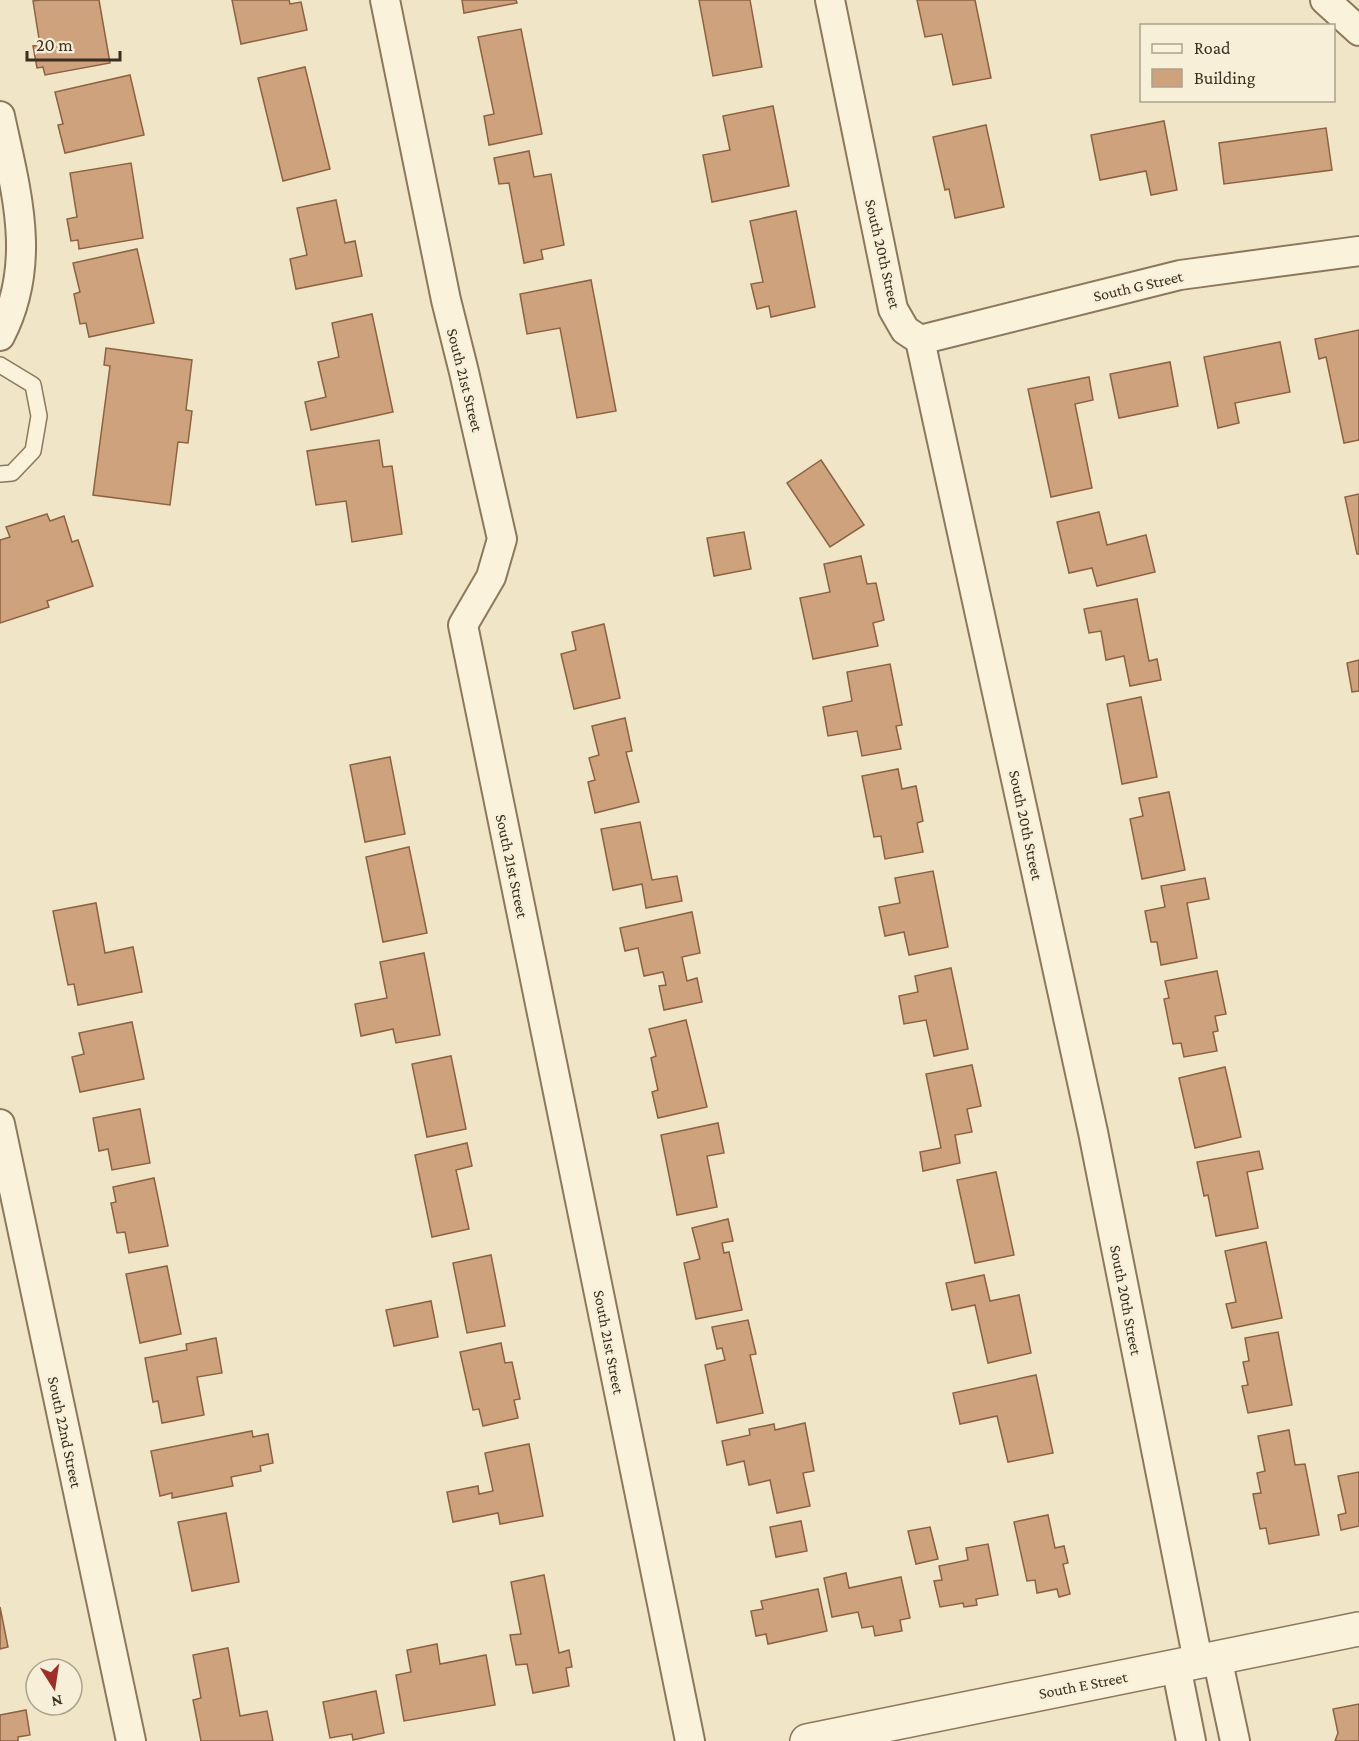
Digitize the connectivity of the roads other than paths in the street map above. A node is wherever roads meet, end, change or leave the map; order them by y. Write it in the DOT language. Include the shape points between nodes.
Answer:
graph roads {
  1 [pos="385,0"];
  2 [pos="830,0"];
  3 [pos="1325,0"];
  4 [pos="1359,31"];
  5 [pos="0,116"];
  6 [pos="1359,251"];
  7 [pos="0,336"];
  8 [pos="920,340"];
  9 [pos="0,365"];
  10 [pos="0,474"];
  11 [pos="0,1124"];
  12 [pos="1359,1629"];
  13 [pos="1197,1662"];
  14 [pos="130,1741"];
  15 [pos="690,1741"];
  16 [pos="807,1741"];
  17 [pos="1191,1741"];
  18 [pos="1235,1741"];
  1 -- 15 [label="street, South 21st Street" via="446,300 502,539 491,577 463,625"];
  2 -- 8 [label="street, South 20th Street" via="892,309 905,330"];
  3 -- 4 [label="street"];
  5 -- 7 [label="street" via="18,198 22,246 18,286"];
  6 -- 8 [label="street, South G Street" via="1180,275"];
  8 -- 13 [label="street, South 20th Street" via="1093,1132"];
  9 -- 10 [label="lane" via="33,385 39,416 33,451 12,473"];
  11 -- 14 [label="street, South 22nd Street"];
  12 -- 13 [label="street, South E Street"];
  13 -- 16 [label="street, South E Street"];
  13 -- 17 [label="street, South 20th Street"];
  13 -- 18 [label="street, South 20th Street"];
}
